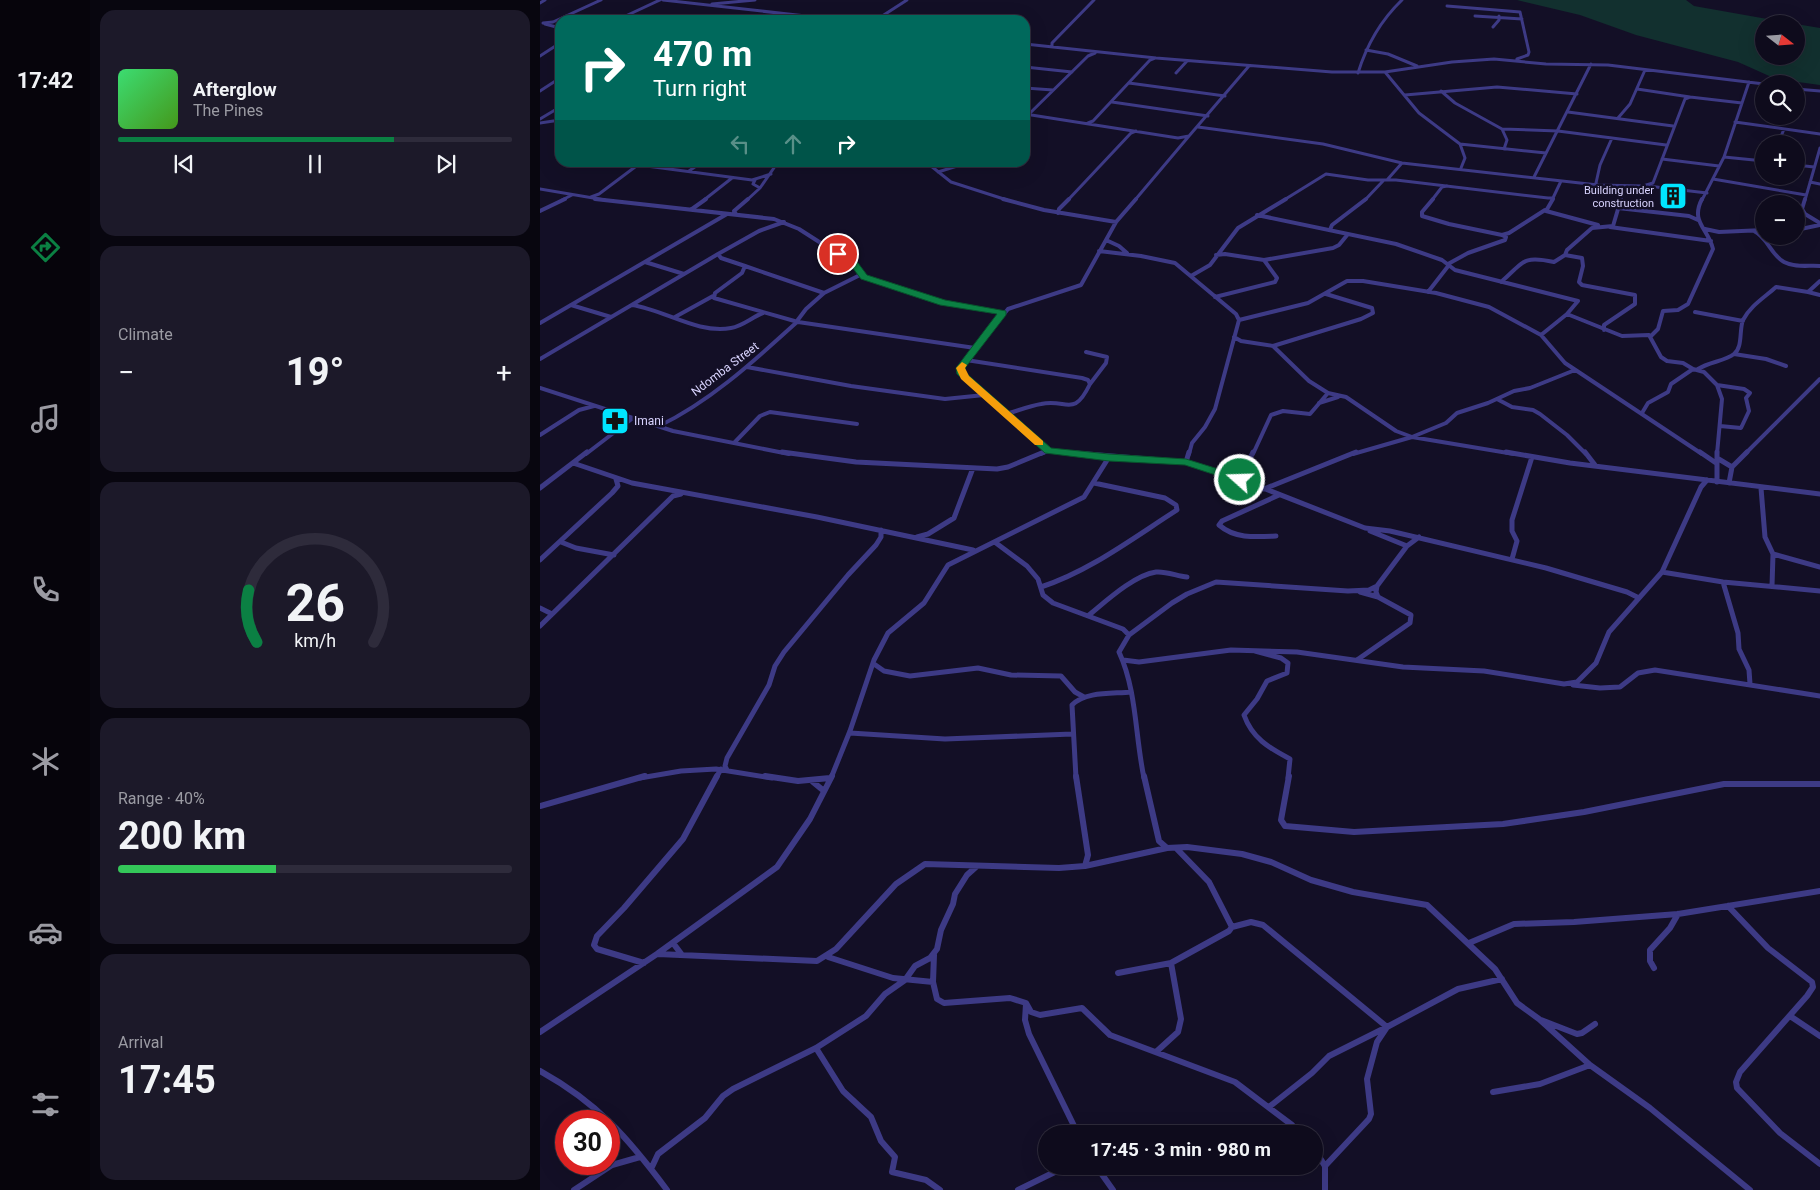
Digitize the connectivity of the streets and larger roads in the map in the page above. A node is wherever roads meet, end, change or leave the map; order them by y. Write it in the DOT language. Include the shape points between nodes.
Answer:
graph roads {
  1 [pos="545,0"];
  2 [pos="601,0"];
  3 [pos="661,0"];
  4 [pos="755,0"];
  5 [pos="907,0"];
  6 [pos="1094,0"];
  7 [pos="1402,0"];
  8 [pos="656,1"];
  9 [pos="540,3"];
  10 [pos="704,5"];
  11 [pos="1447,6"];
  12 [pos="1499,10"];
  13 [pos="570,15"];
  14 [pos="627,15"];
  15 [pos="795,15"];
  16 [pos="884,15"];
  17 [pos="1475,16"];
  18 [pos="1499,18"];
  19 [pos="1522,19"];
  20 [pos="541,23"];
  21 [pos="555,23"];
  22 [pos="552,24"];
  23 [pos="555,26"];
  24 [pos="1493,27"];
  25 [pos="1030,45"];
  26 [pos="555,47"];
  27 [pos="1052,47"];
  28 [pos="1366,50"];
  29 [pos="1089,53"];
  30 [pos="540,56"];
  31 [pos="1146,57"];
  32 [pos="1156,58"];
  33 [pos="1150,60"];
  34 [pos="1515,60"];
  35 [pos="1187,61"];
  36 [pos="1591,64"];
  37 [pos="1250,66"];
  38 [pos="1420,67"];
  39 [pos="1030,68"];
  40 [pos="1645,70"];
  41 [pos="1072,72"];
  42 [pos="1385,72"];
  43 [pos="1176,73"];
  44 [pos="1358,73"];
  45 [pos="555,81"];
  46 [pos="1749,82"];
  47 [pos="1130,83"];
  48 [pos="1755,83"];
  49 [pos="1030,88"];
  50 [pos="1805,89"];
  51 [pos="540,90"];
  52 [pos="1053,90"];
  53 [pos="1636,90"];
  54 [pos="1441,91"];
  55 [pos="1820,91"];
  56 [pos="1577,94"];
  57 [pos="1405,95"];
  58 [pos="1225,96"];
  59 [pos="1690,97"];
  60 [pos="1112,102"];
  61 [pos="1742,103"];
  62 [pos="555,110"];
  63 [pos="1568,112"];
  64 [pos="1030,114"];
  65 [pos="1208,116"];
  66 [pos="1622,118"];
  67 [pos="555,120"];
  68 [pos="541,121"];
  69 [pos="1735,122"];
  70 [pos="1095,123"];
  71 [pos="1673,126"];
  72 [pos="1198,128"];
  73 [pos="1502,128"];
  74 [pos="1784,129"];
  75 [pos="1136,130"];
  76 [pos="1557,132"];
  77 [pos="1820,134"];
  78 [pos="1782,135"];
  79 [pos="1189,136"];
  80 [pos="1178,138"];
  81 [pos="1612,138"];
  82 [pos="1183,142"];
  83 [pos="1460,144"];
  84 [pos="1666,145"];
  85 [pos="1820,148"];
  86 [pos="1504,149"];
  87 [pos="1546,153"];
  88 [pos="1724,157"];
  89 [pos="1662,159"];
  90 [pos="1755,160"];
  91 [pos="1402,162"];
  92 [pos="1719,166"];
  93 [pos="1805,166"];
  94 [pos="1814,166"];
  95 [pos="636,167"];
  96 [pos="661,167"];
  97 [pos="695,167"];
  98 [pos="775,167"];
  99 [pos="932,167"];
  100 [pos="951,167"];
  101 [pos="1461,168"];
  102 [pos="689,171"];
  103 [pos="938,172"];
  104 [pos="771,174"];
  105 [pos="1534,177"];
  106 [pos="732,178"];
  107 [pos="1713,179"];
  108 [pos="755,180"];
  109 [pos="1385,180"];
  110 [pos="1561,181"];
  111 [pos="1810,182"];
  112 [pos="1436,184"];
  113 [pos="1820,184"];
  114 [pos="1598,185"];
  115 [pos="1447,186"];
  116 [pos="1624,186"];
  117 [pos="1643,186"];
  118 [pos="760,188"];
  119 [pos="1442,188"];
  120 [pos="540,189"];
  121 [pos="1707,193"];
  122 [pos="600,194"];
  123 [pos="1806,194"];
  124 [pos="572,195"];
  125 [pos="588,197"];
  126 [pos="1552,198"];
  127 [pos="598,199"];
  128 [pos="1618,208"];
  129 [pos="692,209"];
  130 [pos="1545,210"];
  131 [pos="540,211"];
  132 [pos="1058,213"];
  133 [pos="727,214"];
  134 [pos="736,214"];
  135 [pos="1257,215"];
  136 [pos="1698,218"];
  137 [pos="785,222"];
  138 [pos="1116,222"];
  139 [pos="1814,224"];
  140 [pos="1820,224"];
  141 [pos="1602,226"];
  142 [pos="1610,227"];
  143 [pos="1805,227"];
  144 [pos="1704,229"];
  145 [pos="1330,230"];
  146 [pos="1754,231"];
  147 [pos="1348,234"];
  148 [pos="1502,235"];
  149 [pos="1106,240"];
  150 [pos="1711,241"];
  151 [pos="1099,252"];
  152 [pos="1130,254"];
  153 [pos="1565,254"];
  154 [pos="1216,255"];
  155 [pos="720,256"];
  156 [pos="1264,260"];
  157 [pos="645,262"];
  158 [pos="1448,265"];
  159 [pos="745,266"];
  160 [pos="1820,266"];
  161 [pos="684,274"];
  162 [pos="862,274"];
  163 [pos="1192,276"];
  164 [pos="1820,281"];
  165 [pos="1501,282"];
  166 [pos="1428,292"];
  167 [pos="1808,292"];
  168 [pos="824,293"];
  169 [pos="1326,294"];
  170 [pos="1820,295"];
  171 [pos="713,296"];
  172 [pos="1215,297"];
  173 [pos="571,305"];
  174 [pos="632,305"];
  175 [pos="763,312"];
  176 [pos="1696,312"];
  177 [pos="1003,313"];
  178 [pos="1567,314"];
  179 [pos="614,316"];
  180 [pos="676,317"];
  181 [pos="1239,320"];
  182 [pos="1743,321"];
  183 [pos="797,322"];
  184 [pos="540,323"];
  185 [pos="1604,330"];
  186 [pos="1541,335"];
  187 [pos="1651,336"];
  188 [pos="1234,337"];
  189 [pos="1273,346"];
  190 [pos="975,348"];
  191 [pos="1086,352"];
  192 [pos="1734,354"];
  193 [pos="540,359"];
  194 [pos="966,360"];
  195 [pos="1786,366"];
  196 [pos="747,367"];
  197 [pos="1696,369"];
  198 [pos="1575,370"];
  199 [pos="1820,379"];
  200 [pos="1090,384"];
  201 [pos="1717,385"];
  202 [pos="540,388"];
  203 [pos="1328,393"];
  204 [pos="984,395"];
  205 [pos="1339,397"];
  206 [pos="1496,399"];
  207 [pos="1320,403"];
  208 [pos="594,406"];
  209 [pos="1642,413"];
  210 [pos="1006,414"];
  211 [pos="633,418"];
  212 [pos="857,424"];
  213 [pos="659,426"];
  214 [pos="1720,426"];
  215 [pos="543,430"];
  216 [pos="540,435"];
  217 [pos="1412,437"];
  218 [pos="734,443"];
  219 [pos="1048,450"];
  220 [pos="1532,457"];
  221 [pos="1109,458"];
  222 [pos="1716,460"];
  223 [pos="1186,462"];
  224 [pos="573,463"];
  225 [pos="1594,465"];
  226 [pos="1732,467"];
  227 [pos="973,468"];
  228 [pos="616,479"];
  229 [pos="1240,480"];
  230 [pos="1707,480"];
  231 [pos="1717,482"];
  232 [pos="632,483"];
  233 [pos="1094,483"];
  234 [pos="1728,483"];
  235 [pos="618,486"];
  236 [pos="540,488"];
  237 [pos="1760,488"];
  238 [pos="1264,489"];
  239 [pos="672,493"];
  240 [pos="1820,494"];
  241 [pos="1279,495"];
  242 [pos="1365,528"];
  243 [pos="881,530"];
  244 [pos="1276,536"];
  245 [pos="914,537"];
  246 [pos="1419,537"];
  247 [pos="561,542"];
  248 [pos="996,543"];
  249 [pos="1407,546"];
  250 [pos="976,550"];
  251 [pos="1773,554"];
  252 [pos="614,555"];
  253 [pos="1512,559"];
  254 [pos="540,560"];
  255 [pos="1820,567"];
  256 [pos="1662,572"];
  257 [pos="1187,577"];
  258 [pos="1723,582"];
  259 [pos="1377,586"];
  260 [pos="1772,586"];
  261 [pos="1041,587"];
  262 [pos="1357,591"];
  263 [pos="1820,591"];
  264 [pos="1378,597"];
  265 [pos="1639,598"];
  266 [pos="540,608"];
  267 [pos="552,614"];
  268 [pos="1088,615"];
  269 [pos="540,626"];
  270 [pos="1123,629"];
  271 [pos="1136,630"];
  272 [pos="1129,635"];
  273 [pos="1255,651"];
  274 [pos="1123,660"];
  275 [pos="1357,660"];
  276 [pos="1139,662"];
  277 [pos="874,664"];
  278 [pos="1128,670"];
  279 [pos="1570,684"];
  280 [pos="1750,684"];
  281 [pos="1131,692"];
  282 [pos="1820,696"];
  283 [pos="1084,697"];
  284 [pos="850,733"];
  285 [pos="1072,734"];
  286 [pos="724,769"];
  287 [pos="830,778"];
  288 [pos="813,782"];
  289 [pos="1820,784"];
  290 [pos="824,791"];
  291 [pos="540,806"];
  292 [pos="1167,848"];
  293 [pos="1176,848"];
  294 [pos="977,866"];
  295 [pos="1085,866"];
  296 [pos="1820,891"];
  297 [pos="1728,906"];
  298 [pos="1678,914"];
  299 [pos="1232,927"];
  300 [pos="673,943"];
  301 [pos="1469,943"];
  302 [pos="657,954"];
  303 [pos="934,954"];
  304 [pos="682,955"];
  305 [pos="828,957"];
  306 [pos="644,963"];
  307 [pos="1171,963"];
  308 [pos="1654,968"];
  309 [pos="1118,973"];
  310 [pos="1502,979"];
  311 [pos="905,980"];
  312 [pos="933,982"];
  313 [pos="1026,1003"];
  314 [pos="1790,1016"];
  315 [pos="1539,1019"];
  316 [pos="1594,1024"];
  317 [pos="1387,1027"];
  318 [pos="540,1032"];
  319 [pos="1820,1036"];
  320 [pos="816,1048"];
  321 [pos="1156,1052"];
  322 [pos="1590,1064"];
  323 [pos="540,1071"];
  324 [pos="1493,1092"];
  325 [pos="1269,1107"];
  326 [pos="1074,1125"];
  327 [pos="1290,1125"];
  328 [pos="640,1157"];
  329 [pos="1323,1163"];
  330 [pos="1820,1164"];
  331 [pos="1325,1166"];
  332 [pos="651,1169"];
  333 [pos="1049,1175"];
  334 [pos="1102,1175"];
  335 [pos="574,1190"];
  336 [pos="666,1190"];
  337 [pos="940,1190"];
  338 [pos="1018,1190"];
  339 [pos="1113,1190"];
  340 [pos="1325,1190"];
  341 [pos="1750,1190"];
  1 -- 9 [label="street"];
  2 -- 13 [label="street"];
  3 -- 8 [label="street"];
  3 -- 10 [label="street"];
  4 -- 10 [label="street"];
  5 -- 16 [label="street"];
  6 -- 27 [label="street" via="1052,43"];
  7 -- 28 [label="street" via="1377,28"];
  8 -- 14 [label="street"];
  10 -- 15 [label="street"];
  11 -- 12 [label="street"];
  12 -- 18 [label="street"];
  12 -- 19 [label="street" via="1519,12"];
  17 -- 18 [label="street"];
  18 -- 19 [label="street"];
  18 -- 24 [label="street"];
  19 -- 34 [label="street" via="1529,54"];
  20 -- 22 [label="street"];
  21 -- 22 [label="street"];
  22 -- 23 [label="street"];
  25 -- 27 [label="street"];
  26 -- 30 [label="street"];
  27 -- 29 [label="street"];
  28 -- 38 [label="street" via="1388,54"];
  28 -- 44 [label="street"];
  29 -- 31 [label="street"];
  29 -- 41 [label="street"];
  31 -- 32 [label="street"];
  31 -- 33 [label="street"];
  32 -- 33 [label="street"];
  32 -- 35 [label="street"];
  33 -- 47 [label="street"];
  34 -- 36 [label="street"];
  34 -- 38 [label="street" via="1486,59"];
  35 -- 37 [label="street"];
  35 -- 43 [label="street"];
  36 -- 40 [label="street"];
  36 -- 56 [label="street"];
  37 -- 44 [label="street"];
  37 -- 58 [label="street"];
  38 -- 42 [label="street"];
  39 -- 41 [label="street"];
  40 -- 46 [label="street"];
  40 -- 53 [label="street"];
  41 -- 52 [label="street"];
  42 -- 44 [label="street"];
  42 -- 57 [label="street"];
  45 -- 51 [label="street"];
  46 -- 48 [label="street"];
  46 -- 61 [label="street"];
  47 -- 58 [label="street"];
  47 -- 60 [label="street"];
  49 -- 52 [label="street"];
  50 -- 55 [label="street"];
  52 -- 64 [label="street"];
  53 -- 59 [label="street"];
  53 -- 66 [label="street"];
  54 -- 56 [label="street" via="1511,87"];
  54 -- 57 [label="street"];
  54 -- 73 [label="street" via="1460,108"];
  56 -- 63 [label="street"];
  57 -- 83 [label="street" via="1424,118"];
  58 -- 65 [label="street"];
  59 -- 61 [label="street"];
  59 -- 71 [label="street" via="1685,99"];
  60 -- 65 [label="street"];
  60 -- 70 [label="street"];
  61 -- 69 [label="street"];
  62 -- 68 [label="street"];
  63 -- 66 [label="street"];
  63 -- 76 [label="street"];
  64 -- 70 [label="street"];
  65 -- 72 [label="street"];
  66 -- 71 [label="street"];
  67 -- 68 [label="street"];
  69 -- 74 [label="street"];
  69 -- 88 [label="street"];
  70 -- 75 [label="street"];
  71 -- 84 [label="street"];
  72 -- 79 [label="street"];
  72 -- 91 [label="street" via="1323,144"];
  73 -- 76 [label="street"];
  73 -- 86 [label="street" via="1507,140"];
  74 -- 77 [label="street"];
  74 -- 78 [label="street"];
  75 -- 80 [label="street"];
  75 -- 132 [label="street" via="1058,209"];
  76 -- 81 [label="street"];
  76 -- 87 [label="street"];
  79 -- 80 [label="street"];
  79 -- 82 [label="street"];
  80 -- 82 [label="street"];
  81 -- 84 [label="street"];
  81 -- 114 [label="street" via="1596,176"];
  82 -- 138 [label="street"];
  83 -- 86 [label="street"];
  83 -- 101 [label="street" via="1465,158"];
  84 -- 89 [label="street"];
  85 -- 94 [label="street"];
  86 -- 87 [label="street"];
  87 -- 105 [label="street"];
  88 -- 90 [label="street"];
  88 -- 92 [label="street"];
  89 -- 92 [label="street"];
  89 -- 117 [label="street" via="1652,183"];
  91 -- 101 [label="street"];
  91 -- 109 [label="street"];
  92 -- 107 [label="street"];
  93 -- 94 [label="street"];
  94 -- 111 [label="street"];
  95 -- 122 [label="street"];
  96 -- 102 [label="street"];
  97 -- 102 [label="street"];
  98 -- 104 [label="street"];
  99 -- 103 [label="street"];
  100 -- 103 [label="street"];
  101 -- 105 [label="street"];
  102 -- 106 [label="street"];
  103 -- 132 [label="street" via="951,182 971,189"];
  104 -- 108 [label="street"];
  104 -- 118 [label="street"];
  105 -- 110 [label="street"];
  106 -- 108 [label="street"];
  106 -- 129 [label="street"];
  107 -- 121 [label="street"];
  107 -- 123 [label="street"];
  108 -- 118 [label="street" via="752,184"];
  109 -- 112 [label="street"];
  109 -- 135 [label="street" via="1326,174"];
  109 -- 145 [label="street"];
  110 -- 114 [label="street"];
  110 -- 126 [label="street"];
  111 -- 113 [label="street"];
  111 -- 123 [label="street"];
  112 -- 115 [label="street"];
  112 -- 119 [label="street"];
  114 -- 116 [label="street"];
  115 -- 119 [label="street"];
  115 -- 126 [label="street"];
  116 -- 117 [label="street"];
  116 -- 128 [label="street"];
  117 -- 121 [label="street"];
  118 -- 134 [label="street" via="734,211"];
  119 -- 148 [label="street" via="1422,216"];
  120 -- 124 [label="street"];
  121 -- 136 [label="street" via="1698,206"];
  122 -- 125 [label="street"];
  122 -- 127 [label="street"];
  123 -- 139 [label="street" via="1802,211"];
  124 -- 125 [label="street"];
  124 -- 131 [label="street"];
  125 -- 127 [label="street"];
  126 -- 130 [label="street"];
  127 -- 129 [label="street"];
  128 -- 136 [label="street"];
  128 -- 142 [label="street"];
  129 -- 133 [label="street"];
  130 -- 141 [label="street"];
  130 -- 148 [label="street"];
  132 -- 138 [label="street"];
  133 -- 134 [label="street"];
  133 -- 157 [label="street"];
  134 -- 137 [label="street"];
  135 -- 145 [label="street"];
  135 -- 154 [label="street" via="1238,228"];
  136 -- 144 [label="street"];
  137 -- 155 [label="street" via="760,231"];
  137 -- 162 [label="street" via="855,265"];
  138 -- 149 [label="street"];
  139 -- 140 [label="street"];
  139 -- 143 [label="street"];
  141 -- 142 [label="street"];
  141 -- 153 [label="street" via="1592,228"];
  142 -- 150 [label="street"];
  144 -- 146 [label="street"];
  144 -- 150 [label="street"];
  145 -- 147 [label="street"];
  146 -- 160 [label="street" via="1786,263"];
  147 -- 156 [label="street" via="1333,248"];
  147 -- 158 [label="street" via="1420,252"];
  148 -- 158 [label="street" via="1505,240 1468,253"];
  149 -- 151 [label="street"];
  149 -- 152 [label="street"];
  150 -- 187 [label="street" via="1713,249 1691,299 1683,308 1663,312 1658,329"];
  151 -- 152 [label="street"];
  151 -- 177 [label="street" via="1081,285 1015,306"];
  152 -- 163 [label="street" via="1176,263"];
  153 -- 165 [label="street" via="1554,262 1528,259"];
  153 -- 185 [label="street" via="1582,258 1579,282 1582,286 1630,293 1636,298 1635,304 1604,325"];
  154 -- 156 [label="street"];
  154 -- 163 [label="street" via="1210,265"];
  155 -- 159 [label="street"];
  155 -- 161 [label="street"];
  156 -- 172 [label="street" via="1277,278 1275,282"];
  157 -- 161 [label="street"];
  157 -- 173 [label="street"];
  158 -- 165 [label="street" via="1455,270"];
  158 -- 166 [label="street"];
  159 -- 168 [label="street"];
  159 -- 171 [label="street" via="742,273"];
  161 -- 174 [label="street"];
  162 -- 168 [label="street, Ndomba Street"];
  162 -- 177 [label="street" via="943,303"];
  163 -- 172 [label="street"];
  164 -- 167 [label="street"];
  165 -- 178 [label="street" via="1578,301"];
  166 -- 169 [label="street" via="1356,280 1343,283"];
  166 -- 186 [label="street" via="1489,307"];
  167 -- 170 [label="street"];
  167 -- 182 [label="street" via="1776,287"];
  168 -- 183 [label="street, Ndomba Street"];
  169 -- 181 [label="street" via="1308,303"];
  169 -- 189 [label="street" via="1372,308 1373,312"];
  171 -- 175 [label="street"];
  171 -- 180 [label="street"];
  172 -- 181 [label="street"];
  173 -- 179 [label="street" via="606,317"];
  173 -- 184 [label="street"];
  174 -- 179 [label="street"];
  174 -- 180 [label="street"];
  175 -- 180 [label="street" via="736,327 720,329"];
  175 -- 183 [label="street"];
  176 -- 182 [label="street"];
  177 -- 190 [label="street"];
  178 -- 185 [label="street"];
  178 -- 186 [label="street"];
  179 -- 193 [label="street"];
  181 -- 188 [label="street"];
  182 -- 192 [label="street"];
  183 -- 190 [label="street"];
  183 -- 196 [label="street, Ndomba Street"];
  185 -- 187 [label="street" via="1622,336"];
  186 -- 198 [label="street"];
  187 -- 197 [label="street" via="1661,358"];
  188 -- 189 [label="street"];
  188 -- 223 [label="street" via="1216,409 1192,443"];
  189 -- 203 [label="street" via="1299,373"];
  190 -- 194 [label="street"];
  191 -- 200 [label="street" via="1107,357"];
  192 -- 195 [label="street"];
  192 -- 197 [label="street"];
  194 -- 200 [label="street" via="1082,378"];
  194 -- 204 [label="street" via="960,368 962,374"];
  196 -- 204 [label="street" via="945,399"];
  196 -- 213 [label="street, Ndomba Street" via="678,417"];
  197 -- 201 [label="street"];
  197 -- 209 [label="street" via="1671,384 1668,392 1648,403"];
  198 -- 206 [label="street"];
  198 -- 209 [label="street"];
  199 -- 226 [label="street"];
  200 -- 210 [label="street" via="1083,398 1071,406 1043,404"];
  201 -- 214 [label="street" via="1722,399"];
  201 -- 214 [label="street" via="1750,393 1746,398 1748,411 1741,428"];
  202 -- 208 [label="street"];
  203 -- 205 [label="street"];
  203 -- 207 [label="street"];
  204 -- 210 [label="street"];
  205 -- 207 [label="street"];
  205 -- 217 [label="street" via="1346,397 1396,431"];
  206 -- 217 [label="street" via="1454,414 1446,423"];
  206 -- 225 [label="street" via="1542,416 1590,457"];
  207 -- 229 [label="street" via="1310,414 1283,412 1271,415"];
  208 -- 211 [label="street"];
  208 -- 215 [label="street" via="579,410"];
  209 -- 222 [label="street"];
  210 -- 219 [label="street"];
  211 -- 213 [label="street"];
  211 -- 224 [label="street"];
  212 -- 218 [label="street" via="770,412 760,416"];
  213 -- 218 [label="street"];
  214 -- 222 [label="street"];
  215 -- 216 [label="street"];
  217 -- 220 [label="street"];
  217 -- 238 [label="street" via="1357,452"];
  218 -- 227 [label="street" via="832,460"];
  219 -- 221 [label="street"];
  219 -- 227 [label="street" via="1008,467"];
  220 -- 225 [label="street"];
  220 -- 253 [label="street" via="1512,520 1512,532 1517,541"];
  221 -- 223 [label="street"];
  221 -- 233 [label="street"];
  222 -- 226 [label="street"];
  222 -- 231 [label="street"];
  223 -- 229 [label="street"];
  224 -- 228 [label="street"];
  224 -- 236 [label="street"];
  225 -- 230 [label="street"];
  226 -- 234 [label="street"];
  227 -- 245 [label="street" via="954,518 928,534"];
  228 -- 232 [label="street"];
  228 -- 235 [label="street"];
  229 -- 238 [label="street"];
  230 -- 231 [label="street"];
  230 -- 256 [label="street"];
  231 -- 234 [label="street"];
  232 -- 235 [label="street"];
  232 -- 239 [label="street"];
  233 -- 248 [label="street" via="1074,504"];
  233 -- 261 [label="street" via="1165,498 1176,505 1177,510 1085,568"];
  234 -- 237 [label="street"];
  235 -- 247 [label="street"];
  237 -- 240 [label="street"];
  237 -- 251 [label="street" via="1765,537"];
  238 -- 241 [label="street"];
  239 -- 243 [label="street"];
  239 -- 252 [label="street"];
  241 -- 242 [label="street"];
  241 -- 244 [label="street" via="1219,525 1246,536"];
  242 -- 246 [label="street"];
  242 -- 249 [label="street"];
  243 -- 245 [label="street"];
  243 -- 286 [label="street" via="876,545 784,652"];
  245 -- 250 [label="street"];
  246 -- 249 [label="street"];
  246 -- 253 [label="street"];
  247 -- 252 [label="street"];
  247 -- 254 [label="street"];
  248 -- 250 [label="street"];
  248 -- 261 [label="street" via="1027,566"];
  249 -- 259 [label="street"];
  250 -- 277 [label="street" via="940,572 919,609 886,636"];
  251 -- 255 [label="street"];
  251 -- 260 [label="street"];
  252 -- 267 [label="street"];
  253 -- 265 [label="street"];
  256 -- 258 [label="street"];
  256 -- 265 [label="street"];
  257 -- 268 [label="street" via="1152,572"];
  258 -- 260 [label="street"];
  258 -- 280 [label="street" via="1738,633 1739,649 1749,670"];
  259 -- 262 [label="street"];
  259 -- 264 [label="street"];
  260 -- 263 [label="street"];
  261 -- 268 [label="street" via="1043,594 1053,603"];
  262 -- 264 [label="street"];
  262 -- 271 [label="street" via="1216,582 1179,599"];
  264 -- 275 [label="street" via="1407,612 1412,619"];
  265 -- 279 [label="street" via="1609,632 1596,664 1577,682"];
  266 -- 267 [label="street"];
  267 -- 269 [label="street"];
  268 -- 270 [label="street"];
  270 -- 271 [label="street"];
  270 -- 272 [label="street"];
  271 -- 272 [label="street"];
  272 -- 274 [label="street" via="1119,652"];
  273 -- 275 [label="street" via="1318,654"];
  273 -- 276 [label="street" via="1214,651"];
  273 -- 289 [label="street" via="1288,663 1287,673 1267,681 1244,715 1255,736 1290,759 1281,820 1285,826 1354,832 1503,824 1724,784"];
  274 -- 276 [label="street"];
  274 -- 278 [label="street"];
  275 -- 279 [label="street" via="1404,667 1484,671"];
  276 -- 278 [label="street"];
  277 -- 283 [label="street" via="879,669 902,674 978,668 1004,675 1061,676 1070,689"];
  277 -- 284 [label="street"];
  278 -- 281 [label="street"];
  279 -- 280 [label="street" via="1620,687 1638,673 1655,670"];
  280 -- 282 [label="street"];
  281 -- 283 [label="street"];
  281 -- 292 [label="street" via="1138,745 1159,841"];
  283 -- 285 [label="street" via="1072,705"];
  284 -- 285 [label="street" via="945,739"];
  284 -- 287 [label="street"];
  285 -- 295 [label="street" via="1076,784 1088,855"];
  286 -- 288 [label="street"];
  286 -- 291 [label="street" via="681,770 646,776"];
  286 -- 306 [label="street" via="683,839 597,936 594,945 597,949"];
  287 -- 288 [label="street"];
  287 -- 290 [label="street"];
  288 -- 290 [label="street"];
  290 -- 300 [label="street" via="790,851 777,867"];
  292 -- 293 [label="street"];
  292 -- 295 [label="street"];
  293 -- 299 [label="street" via="1209,882"];
  293 -- 301 [label="street" via="1242,854 1344,890 1427,904"];
  294 -- 295 [label="street"];
  294 -- 303 [label="street" via="966,875 955,894"];
  294 -- 305 [label="street" via="925,864 910,872"];
  296 -- 297 [label="street"];
  297 -- 298 [label="street"];
  297 -- 314 [label="street" via="1768,948 1812,982 1813,987"];
  298 -- 301 [label="street" via="1514,924"];
  298 -- 308 [label="street" via="1648,952"];
  299 -- 307 [label="street"];
  299 -- 317 [label="street" via="1251,922 1263,925"];
  300 -- 302 [label="street"];
  300 -- 304 [label="street"];
  301 -- 310 [label="street"];
  302 -- 304 [label="street"];
  302 -- 306 [label="street"];
  303 -- 311 [label="street" via="915,966"];
  303 -- 312 [label="street"];
  304 -- 305 [label="street" via="802,962"];
  305 -- 311 [label="street"];
  306 -- 318 [label="street"];
  307 -- 309 [label="street"];
  307 -- 321 [label="street" via="1181,1019 1178,1032"];
  310 -- 315 [label="street" via="1517,1003"];
  310 -- 317 [label="street" via="1458,989"];
  311 -- 312 [label="street"];
  311 -- 320 [label="street" via="885,994 866,1016"];
  312 -- 313 [label="street" via="939,1002 1010,998"];
  313 -- 321 [label="street" via="1031,1012 1040,1015 1082,1008 1110,1035"];
  313 -- 326 [label="street" via="1025,1020 1029,1034"];
  314 -- 319 [label="street"];
  314 -- 330 [label="street" via="1740,1072 1737,1088 1780,1133"];
  315 -- 316 [label="street" via="1577,1034"];
  315 -- 322 [label="street"];
  317 -- 325 [label="street" via="1329,1056"];
  317 -- 331 [label="street" via="1377,1042 1367,1079 1370,1119"];
  320 -- 332 [label="street" via="723,1096 705,1118 658,1154"];
  320 -- 337 [label="street" via="843,1091 870,1117 881,1141 895,1157 892,1172 926,1180"];
  321 -- 325 [label="street" via="1235,1082"];
  322 -- 324 [label="street" via="1540,1084"];
  322 -- 341 [label="street" via="1650,1108"];
  323 -- 328 [label="street" via="608,1118"];
  325 -- 327 [label="street"];
  328 -- 332 [label="street"];
  328 -- 335 [label="street" via="612,1165"];
  329 -- 331 [label="street"];
  331 -- 340 [label="street"];
  332 -- 336 [label="street"];
  333 -- 338 [label="street"];
  334 -- 339 [label="street"];
}
